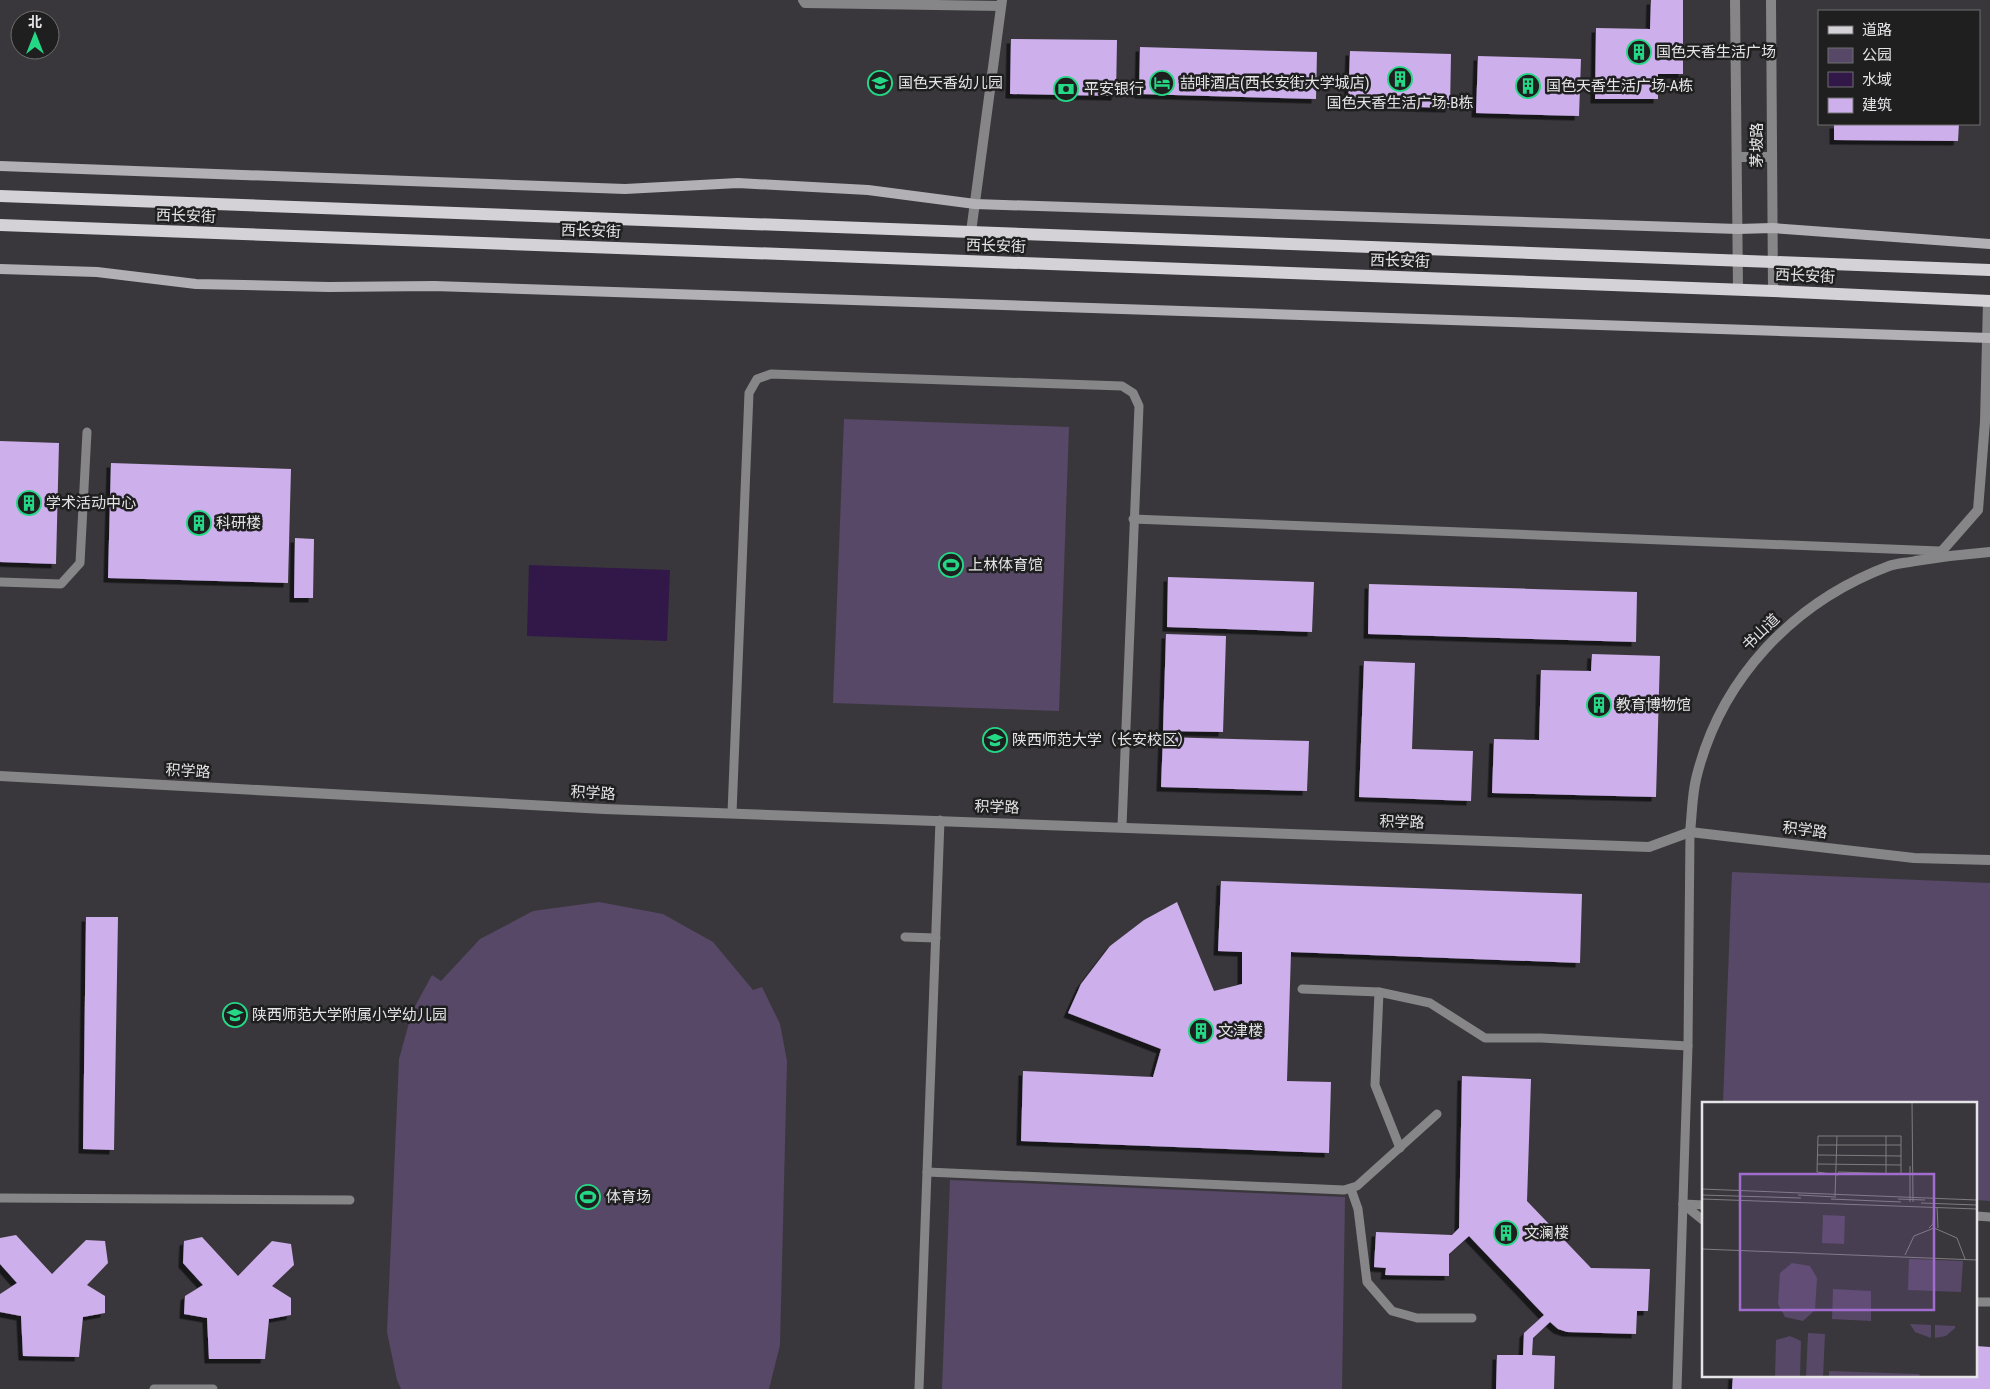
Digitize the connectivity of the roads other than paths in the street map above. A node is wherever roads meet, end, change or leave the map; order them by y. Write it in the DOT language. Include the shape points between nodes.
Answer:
graph roads {
  1 [pos="803,0"];
  2 [pos="1735,0"];
  3 [pos="1771,0"];
  4 [pos="1002,3"];
  5 [pos="1772,157"];
  6 [pos="1737,158"];
  7 [pos="0,166"];
  8 [pos="0,196"];
  9 [pos="975,204"];
  10 [pos="0,225"];
  11 [pos="1772,228"];
  12 [pos="1738,229"];
  13 [pos="971,232"];
  14 [pos="1990,244"];
  15 [pos="1738,260"];
  16 [pos="1772,262"];
  17 [pos="0,269"];
  18 [pos="1990,270"];
  19 [pos="1738,289"];
  20 [pos="1773,290"];
  21 [pos="1989,301"];
  22 [pos="1988,338"];
  23 [pos="87,432"];
  24 [pos="1133,519"];
  25 [pos="1942,551"];
  26 [pos="1990,552"];
  27 [pos="1890,566"];
  28 [pos="0,582"];
  29 [pos="0,776"];
  30 [pos="732,813"];
  31 [pos="940,820"];
  32 [pos="1122,826"];
  33 [pos="1690,832"];
  34 [pos="1990,860"];
  35 [pos="905,937"];
  36 [pos="936,938"];
  37 [pos="1302,989"];
  38 [pos="1379,992"];
  39 [pos="1688,1046"];
  40 [pos="1436,1114"];
  41 [pos="1400,1148"];
  42 [pos="927,1172"];
  43 [pos="1351,1189"];
  44 [pos="0,1198"];
  45 [pos="350,1200"];
  46 [pos="1682,1204"];
  47 [pos="1702,1204"];
  48 [pos="1702,1219"];
  49 [pos="1472,1318"];
  50 [pos="154,1389"];
  51 [pos="213,1389"];
  52 [pos="919,1389"];
  53 [pos="1677,1389"];
  1 -- 4 [label="street" via="805,3"];
  2 -- 6 [label="street, 茅坡路"];
  3 -- 5 [label="street, 茅坡路"];
  4 -- 9 [label="street"];
  5 -- 6 [label="street"];
  5 -- 11 [label="street, 茅坡路"];
  6 -- 12 [label="street, 茅坡路"];
  7 -- 9 [label="main road" via="625,189 738,183 868,190"];
  8 -- 13 [label="main road, 西长安街"];
  9 -- 12 [label="main road"];
  9 -- 13 [label="street"];
  10 -- 19 [label="main road, 西长安街"];
  11 -- 12 [label="main road"];
  11 -- 14 [label="main road"];
  11 -- 16 [label="street, 茅坡路"];
  12 -- 15 [label="street, 茅坡路"];
  13 -- 15 [label="main road, 西长安街"];
  15 -- 16 [label="main road, 西长安街"];
  15 -- 19 [label="street, 茅坡路"];
  16 -- 18 [label="main road, 西长安街"];
  16 -- 20 [label="street, 茅坡路"];
  17 -- 22 [label="main road" via="97,272 196,284 434,286"];
  19 -- 20 [label="main road, 西长安街"];
  20 -- 21 [label="main road, 西长安街"];
  21 -- 22 [label="street"];
  22 -- 25 [label="street" via="1978,510"];
  23 -- 28 [label="lane" via="80,563 61,584"];
  24 -- 25 [label="lane"];
  24 -- 30 [label="lane" via="1138,406 1133,393 1122,386 772,374 757,379 749,393"];
  24 -- 32 [label="lane"];
  25 -- 27 [label="street"];
  26 -- 27 [label="street, 书山道"];
  27 -- 33 [label="street, 书山道" via="1850,584 1816,605 1776,636 1751,663 1728,698 1708,740 1696,780"];
  29 -- 30 [label="street, 积学路"];
  30 -- 31 [label="street, 积学路"];
  31 -- 32 [label="street, 积学路"];
  31 -- 36 [label="lane"];
  32 -- 33 [label="street, 积学路" via="1649,847"];
  33 -- 34 [label="street, 积学路" via="1914,858"];
  33 -- 39 [label="lane"];
  35 -- 36 [label="lane"];
  36 -- 42 [label="lane"];
  37 -- 38 [label="lane"];
  38 -- 39 [label="lane" via="1430,1003 1485,1038"];
  38 -- 41 [label="lane" via="1375,1085"];
  39 -- 46 [label="lane"];
  40 -- 41 [label="lane"];
  41 -- 43 [label="lane"];
  42 -- 43 [label="lane"];
  42 -- 52 [label="lane"];
  43 -- 49 [label="lane" via="1358,1209 1367,1282 1392,1311 1416,1318"];
  44 -- 45 [label="lane"];
  46 -- 47 [label="lane"];
  46 -- 48 [label="lane"];
  46 -- 53 [label="lane"];
  50 -- 51 [label="lane"];
}
